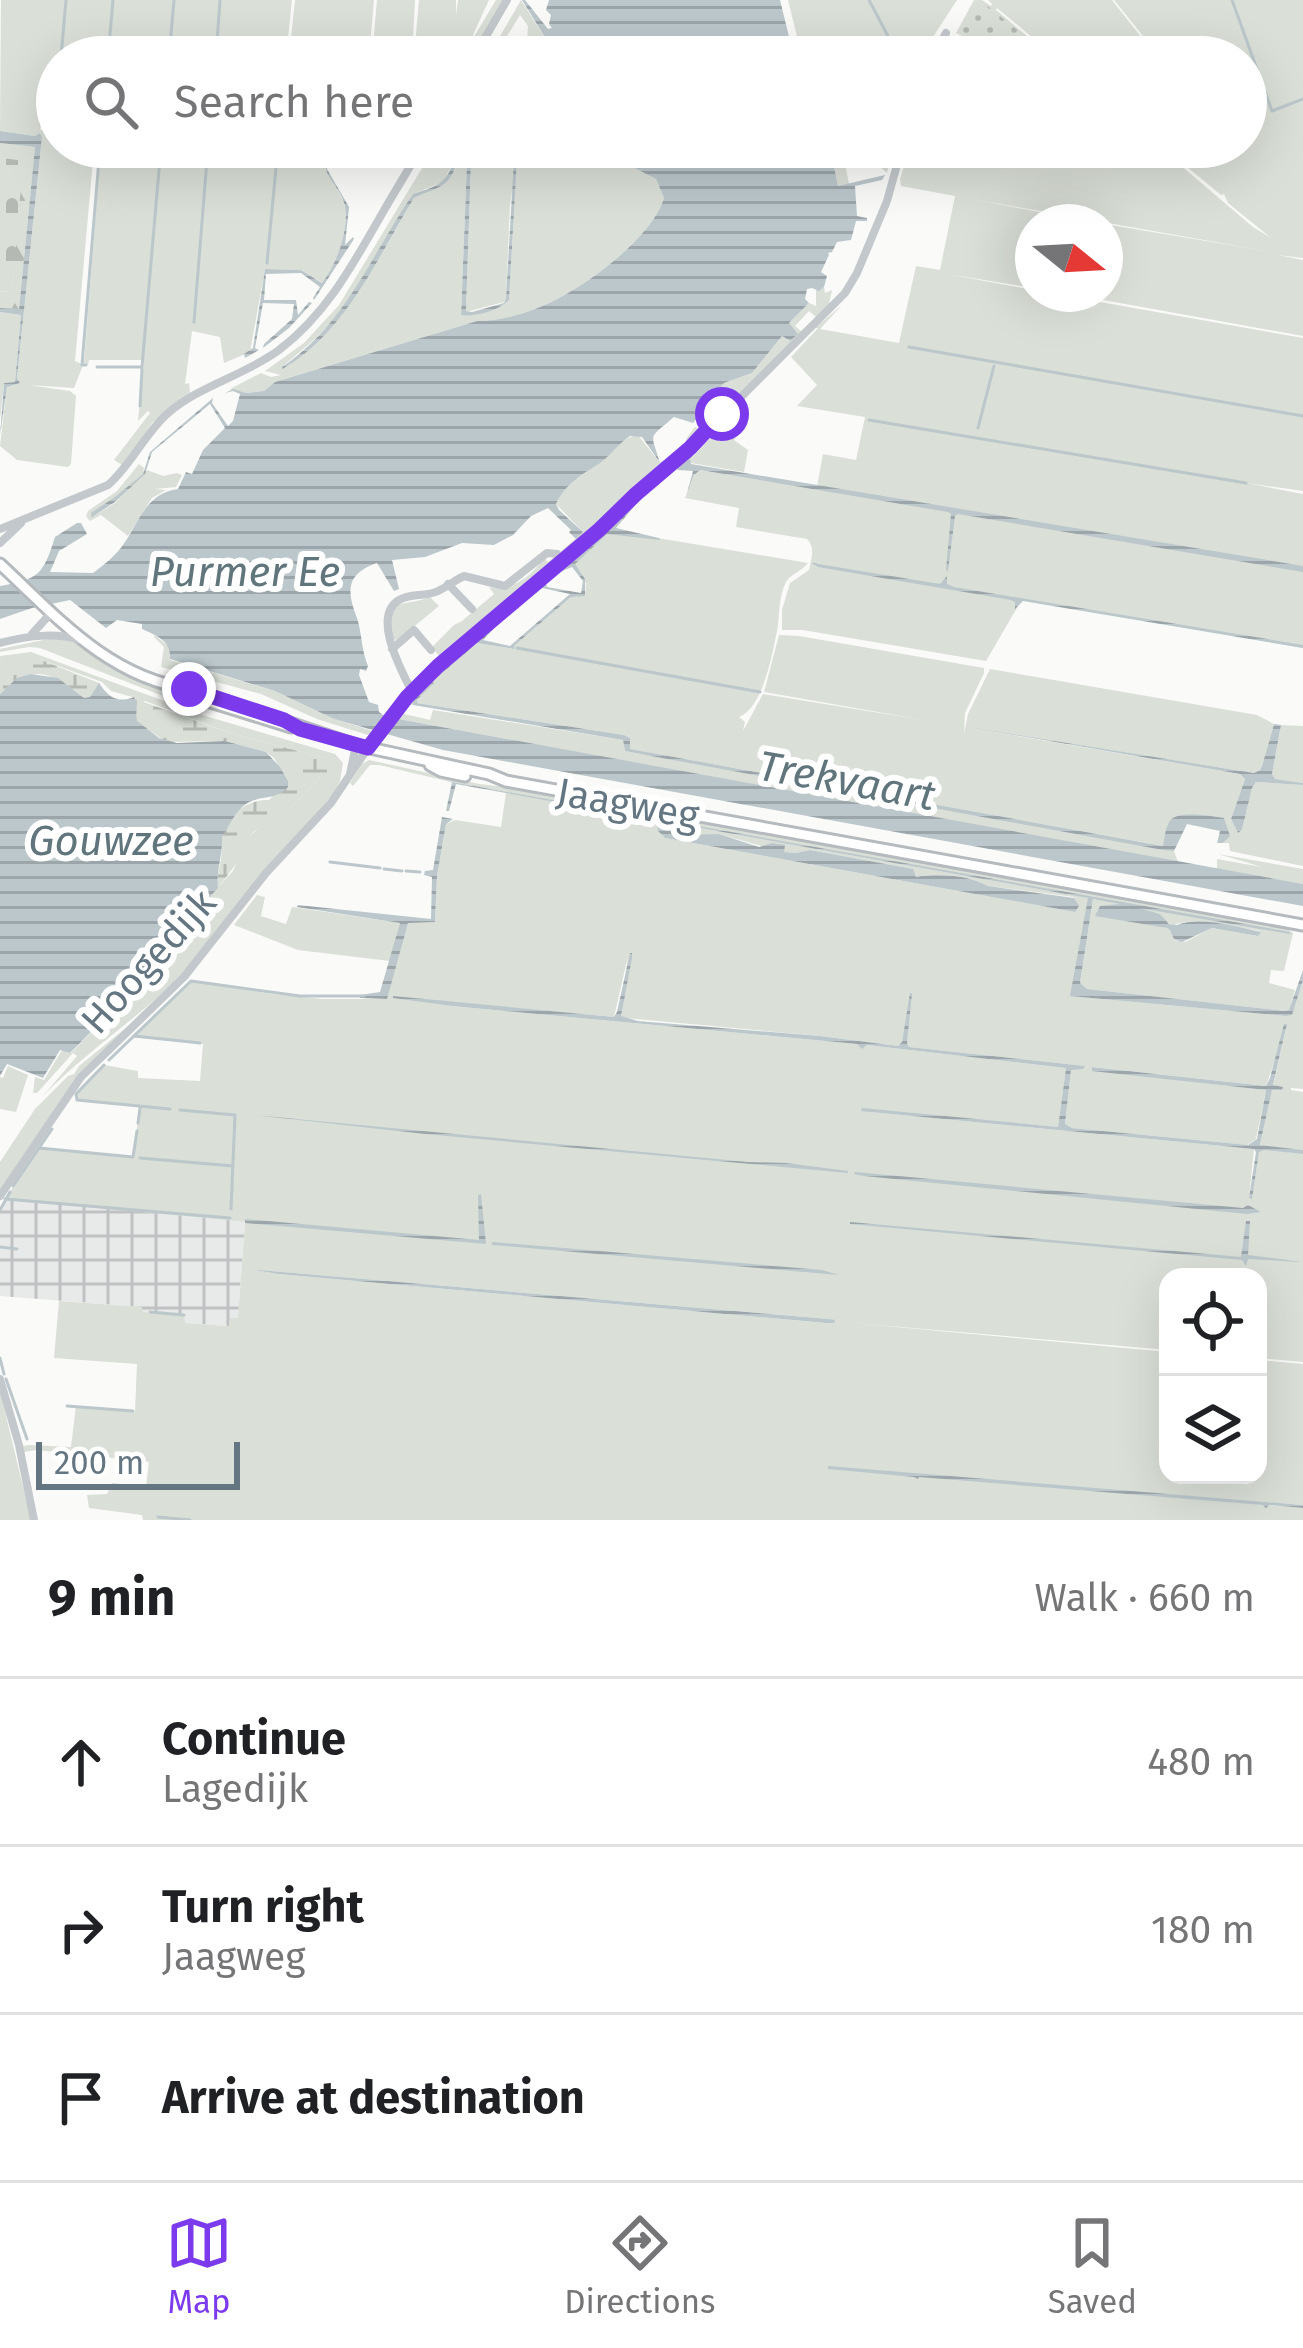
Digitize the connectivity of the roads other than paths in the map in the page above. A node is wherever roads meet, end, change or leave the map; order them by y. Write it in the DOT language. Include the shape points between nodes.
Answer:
graph roads {
  1 [pos="507,0"];
  2 [pos="946,33"];
  3 [pos="486,36"];
  4 [pos="944,36"];
  5 [pos="409,168"];
  6 [pos="896,168"];
  7 [pos="24,520"];
  8 [pos="0,530"];
  9 [pos="0,542"];
  10 [pos="557,554"];
  11 [pos="0,564"];
  12 [pos="448,584"];
  13 [pos="472,609"];
  14 [pos="49,611"];
  15 [pos="61,622"];
  16 [pos="35,636"];
  17 [pos="83,640"];
  18 [pos="0,644"];
  19 [pos="392,649"];
  20 [pos="431,650"];
  21 [pos="412,692"];
  22 [pos="362,747"];
  23 [pos="1303,925"];
  24 [pos="0,1196"];
  25 [pos="0,1379"];
  26 [pos="34,1520"];
  1 -- 3 [label="street"];
  2 -- 4 [label="street"];
  5 -- 7 [label="street" via="339,286 301,332 170,412 108,484"];
  6 -- 21 [label="street, Hoogedijk" via="841,299 690,448"];
  7 -- 8 [label="street"];
  7 -- 9 [label="street"];
  10 -- 12 [label="street" via="542,556 505,586 469,576"];
  11 -- 14 [label="main road, Jaagweg"];
  12 -- 13 [label="street"];
  12 -- 19 [label="street" via="394,604 387,622"];
  14 -- 15 [label="main road, Jaagweg"];
  14 -- 16 [label="street"];
  15 -- 16 [label="street"];
  15 -- 17 [label="main road, Jaagweg"];
  16 -- 17 [label="street"];
  16 -- 18 [label="street"];
  17 -- 22 [label="main road, Jaagweg" via="165,686"];
  19 -- 20 [label="street" via="414,630"];
  19 -- 21 [label="street"];
  21 -- 22 [label="street, Hoogedijk"];
  22 -- 23 [label="main road, Jaagweg" via="506,781"];
  22 -- 24 [label="street, Hoogedijk" via="331,803 184,977 81,1077"];
  25 -- 26 [label="street"];
}
